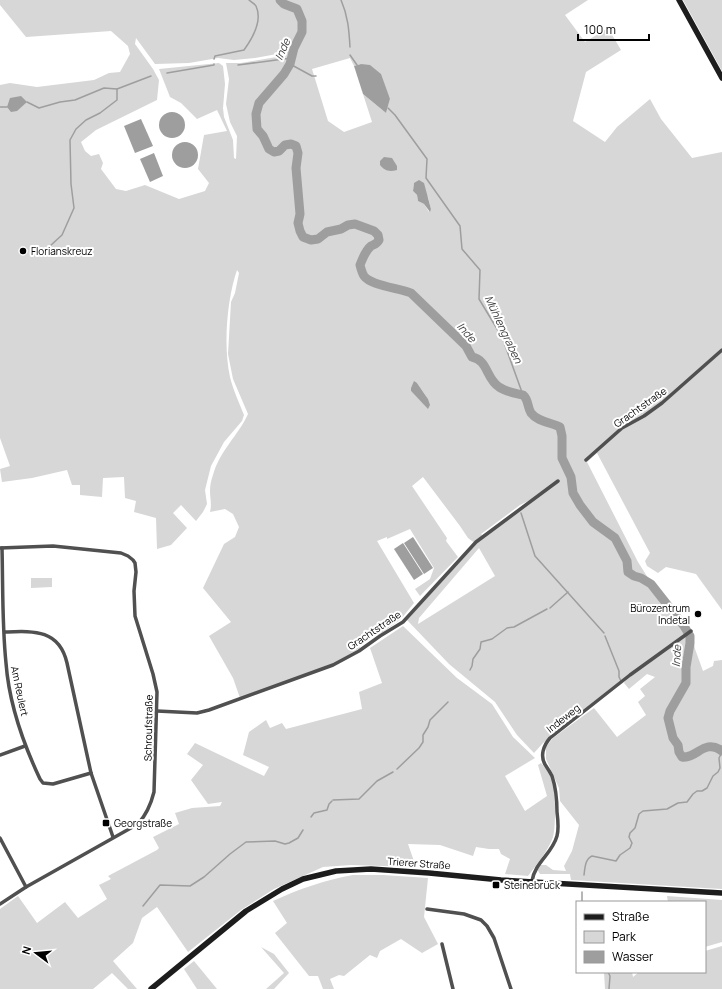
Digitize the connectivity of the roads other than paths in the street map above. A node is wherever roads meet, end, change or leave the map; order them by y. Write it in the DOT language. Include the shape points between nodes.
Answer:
graph roads {
  1 [pos="679,0"];
  2 [pos="722,78"];
  3 [pos="722,350"];
  4 [pos="586,460"];
  5 [pos="558,481"];
  6 [pos="1,548"];
  7 [pos="691,631"];
  8 [pos="5,632"];
  9 [pos="157,711"];
  10 [pos="25,746"];
  11 [pos="0,755"];
  12 [pos="91,773"];
  13 [pos="113,837"];
  14 [pos="0,838"];
  15 [pos="532,881"];
  16 [pos="26,887"];
  17 [pos="722,893"];
  18 [pos="0,904"];
  19 [pos="427,909"];
  20 [pos="442,944"];
  21 [pos="151,989"];
  22 [pos="453,989"];
  23 [pos="511,989"];
  1 -- 2 [label="main road"];
  3 -- 4 [label="street, Grachtstraße" via="662,403 622,428"];
  5 -- 9 [label="street, Grachtstraße" via="476,542 403,622 349,656 333,665 209,710 197,713"];
  6 -- 8 [label="street, Am Reulert"];
  6 -- 9 [label="street, Schroufstraße" via="70,547 121,553 133,560 136,572 135,616 153,674 157,692"];
  7 -- 15 [label="street, Indeweg" via="630,675 544,745 545,764 551,774 556,794 558,828 557,837 537,867"];
  8 -- 10 [label="street, Am Reulert" via="11,697"];
  8 -- 12 [label="street" via="43,634 53,638 64,651"];
  9 -- 13 [label="street, Schroufstraße" via="152,801 138,824"];
  10 -- 11 [label="street"];
  10 -- 12 [label="street, Am Reulert" via="43,783 53,784"];
  12 -- 13 [label="street"];
  13 -- 16 [label="street, Schroufstraße"];
  14 -- 16 [label="street"];
  15 -- 17 [label="main road, Trierer Straße"];
  15 -- 21 [label="main road, Trierer Straße" via="371,869 320,874 282,889 246,911"];
  16 -- 18 [label="street, Schroufstraße"];
  19 -- 23 [label="street" via="464,914 481,920 494,938"];
  20 -- 22 [label="street"];
}
